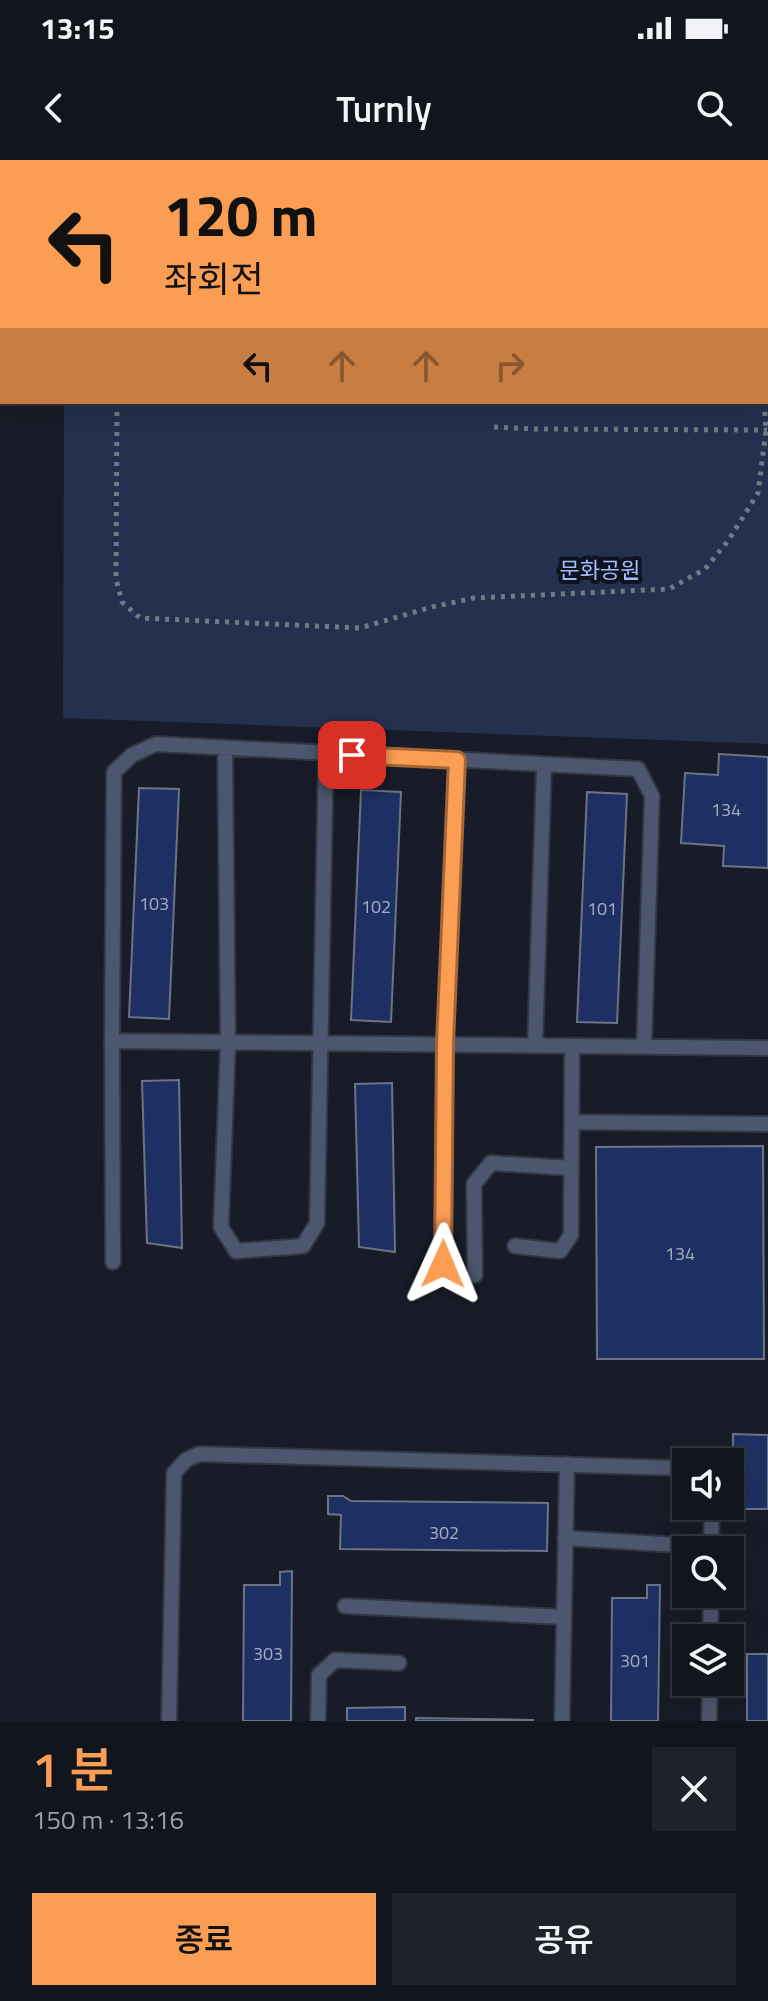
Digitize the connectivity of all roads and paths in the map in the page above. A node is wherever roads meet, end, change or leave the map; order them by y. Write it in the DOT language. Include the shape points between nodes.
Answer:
graph roads {
  1 [pos="117,404"];
  2 [pos="764,404"];
  3 [pos="494,427"];
  4 [pos="767,430"];
  5 [pos="225,748"];
  6 [pos="326,753"];
  7 [pos="457,760"];
  8 [pos="544,765"];
  9 [pos="112,1041"];
  10 [pos="228,1042"];
  11 [pos="319,1043"];
  12 [pos="445,1044"];
  13 [pos="535,1046"];
  14 [pos="572,1046"];
  15 [pos="644,1047"];
  16 [pos="768,1048"];
  17 [pos="572,1122"];
  18 [pos="768,1124"];
  19 [pos="571,1168"];
  20 [pos="515,1246"];
  21 [pos="113,1262"];
  22 [pos="443,1264"];
  23 [pos="475,1275"];
  24 [pos="567,1464"];
  25 [pos="672,1468"];
  26 [pos="565,1538"];
  27 [pos="672,1546"];
  28 [pos="345,1606"];
  29 [pos="564,1617"];
  30 [pos="399,1663"];
  31 [pos="710,1696"];
  32 [pos="169,1721"];
  33 [pos="318,1721"];
  34 [pos="562,1721"];
  35 [pos="709,1721"];
  1 -- 4 [label="path" via="116,579 122,602 140,618 360,628 474,598 669,589 705,569 758,493"];
  2 -- 4 [label="path"];
  3 -- 4 [label="path"];
  5 -- 6 [label="lane"];
  5 -- 9 [label="lane" via="156,744 132,755 114,772"];
  5 -- 10 [label="lane"];
  6 -- 7 [label="lane"];
  6 -- 11 [label="lane"];
  7 -- 8 [label="lane"];
  7 -- 12 [label="lane"];
  8 -- 13 [label="lane"];
  8 -- 15 [label="lane" via="638,769 652,796"];
  9 -- 10 [label="lane"];
  9 -- 21 [label="lane"];
  10 -- 11 [label="lane"];
  10 -- 11 [label="lane" via="221,1227 236,1251 303,1246 317,1223"];
  11 -- 12 [label="lane"];
  12 -- 13 [label="lane"];
  12 -- 22 [label="lane"];
  13 -- 14 [label="lane"];
  14 -- 15 [label="lane"];
  14 -- 17 [label="lane"];
  15 -- 16 [label="lane"];
  17 -- 18 [label="lane"];
  17 -- 19 [label="lane"];
  19 -- 20 [label="lane" via="571,1235 560,1251"];
  19 -- 23 [label="lane" via="491,1163 474,1184"];
  24 -- 25 [label="lane"];
  24 -- 26 [label="lane"];
  24 -- 32 [label="lane" via="199,1454 186,1460 174,1473"];
  26 -- 27 [label="lane"];
  26 -- 29 [label="lane"];
  28 -- 29 [label="lane"];
  29 -- 34 [label="lane"];
  30 -- 33 [label="lane" via="335,1660 319,1675"];
  31 -- 35 [label="lane"];
}
